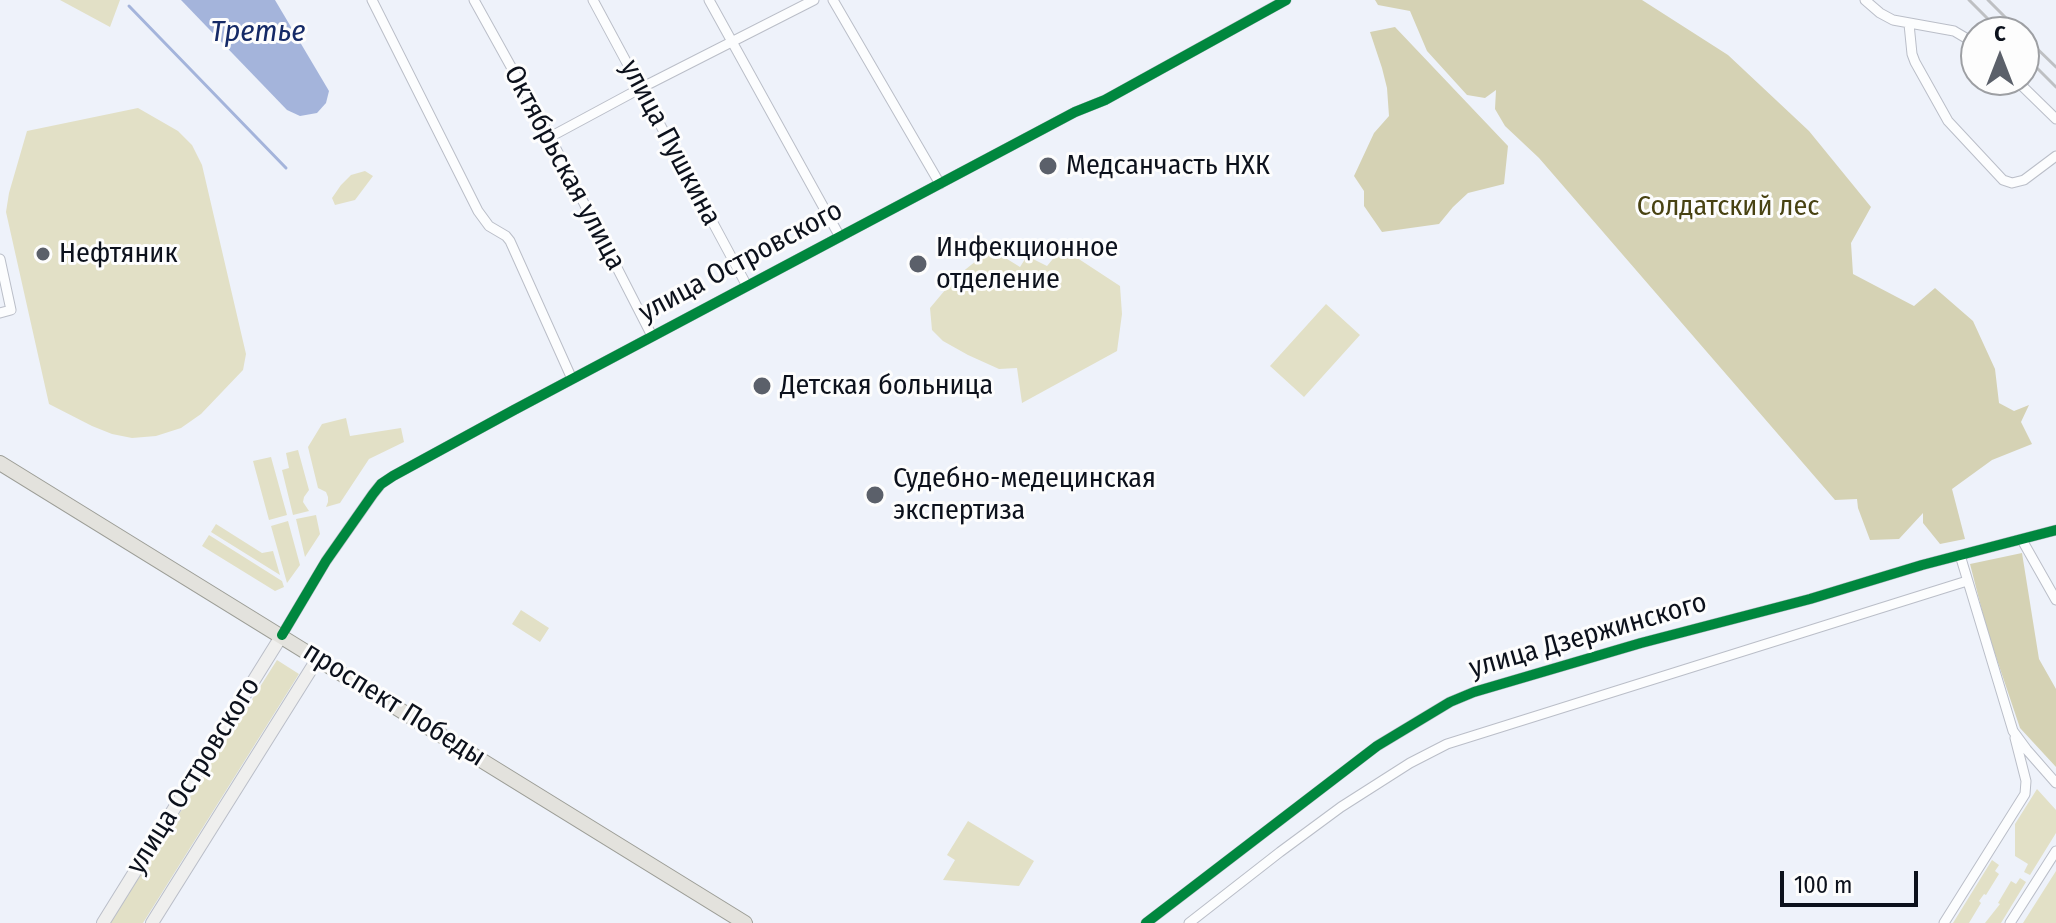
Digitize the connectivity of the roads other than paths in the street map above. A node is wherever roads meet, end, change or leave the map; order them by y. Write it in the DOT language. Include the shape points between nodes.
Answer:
graph roads {
  1 [pos="372,0"];
  2 [pos="474,0"];
  3 [pos="593,0"];
  4 [pos="709,0"];
  5 [pos="814,0"];
  6 [pos="833,0"];
  7 [pos="1286,0"];
  8 [pos="1865,0"];
  9 [pos="1909,24"];
  10 [pos="1960,35"];
  11 [pos="731,43"];
  12 [pos="641,88"];
  13 [pos="2032,96"];
  14 [pos="2056,119"];
  15 [pos="550,137"];
  16 [pos="2056,156"];
  17 [pos="940,184"];
  18 [pos="840,237"];
  19 [pos="0,259"];
  20 [pos="747,286"];
  21 [pos="0,313"];
  22 [pos="652,336"];
  23 [pos="572,379"];
  24 [pos="0,463"];
  25 [pos="2056,530"];
  26 [pos="2022,540"];
  27 [pos="1960,555"];
  28 [pos="1967,581"];
  29 [pos="2056,600"];
  30 [pos="282,635"];
  31 [pos="318,658"];
  32 [pos="2013,731"];
  33 [pos="2056,783"];
  34 [pos="2056,851"];
  35 [pos="103,923"];
  36 [pos="152,923"];
  37 [pos="745,923"];
  38 [pos="1146,923"];
  39 [pos="1189,923"];
  40 [pos="1944,923"];
  41 [pos="2010,923"];
  1 -- 23 [label="street" via="478,211 510,241"];
  2 -- 15 [label="street, Октябрьская улица"];
  3 -- 12 [label="street, улица Пушкина"];
  4 -- 11 [label="street"];
  5 -- 11 [label="street"];
  6 -- 17 [label="street"];
  7 -- 17 [label="street, улица Островского"];
  8 -- 9 [label="street" via="1880,13"];
  9 -- 10 [label="street"];
  9 -- 16 [label="street" via="1915,62 1948,121 2003,180 2024,180"];
  11 -- 12 [label="street"];
  11 -- 18 [label="street"];
  12 -- 15 [label="street"];
  12 -- 20 [label="street, улица Пушкина"];
  13 -- 14 [label="street"];
  15 -- 22 [label="street, Октябрьская улица"];
  17 -- 18 [label="street, улица Островского"];
  18 -- 20 [label="street, улица Островского"];
  19 -- 21 [label="street" via="11,310"];
  20 -- 22 [label="street, улица Островского"];
  22 -- 23 [label="street, улица Островского"];
  23 -- 30 [label="street, улица Островского" via="381,484"];
  24 -- 30 [label="main road, проспект Победы"];
  25 -- 26 [label="street, улица Дзержинского"];
  26 -- 27 [label="street, улица Дзержинского"];
  26 -- 29 [label="street"];
  27 -- 28 [label="street"];
  27 -- 38 [label="street, улица Дзержинского" via="1450,702 1377,746"];
  28 -- 32 [label="street"];
  28 -- 39 [label="street, улица Дзержинского" via="1447,744 1341,807"];
  30 -- 31 [label="main road, проспект Победы"];
  30 -- 35 [label="main road, улица Островского"];
  31 -- 36 [label="main road, улица Островского"];
  31 -- 37 [label="main road, проспект Победы"];
  32 -- 33 [label="street"];
  32 -- 40 [label="street" via="2025,794"];
  34 -- 41 [label="street"];
}
